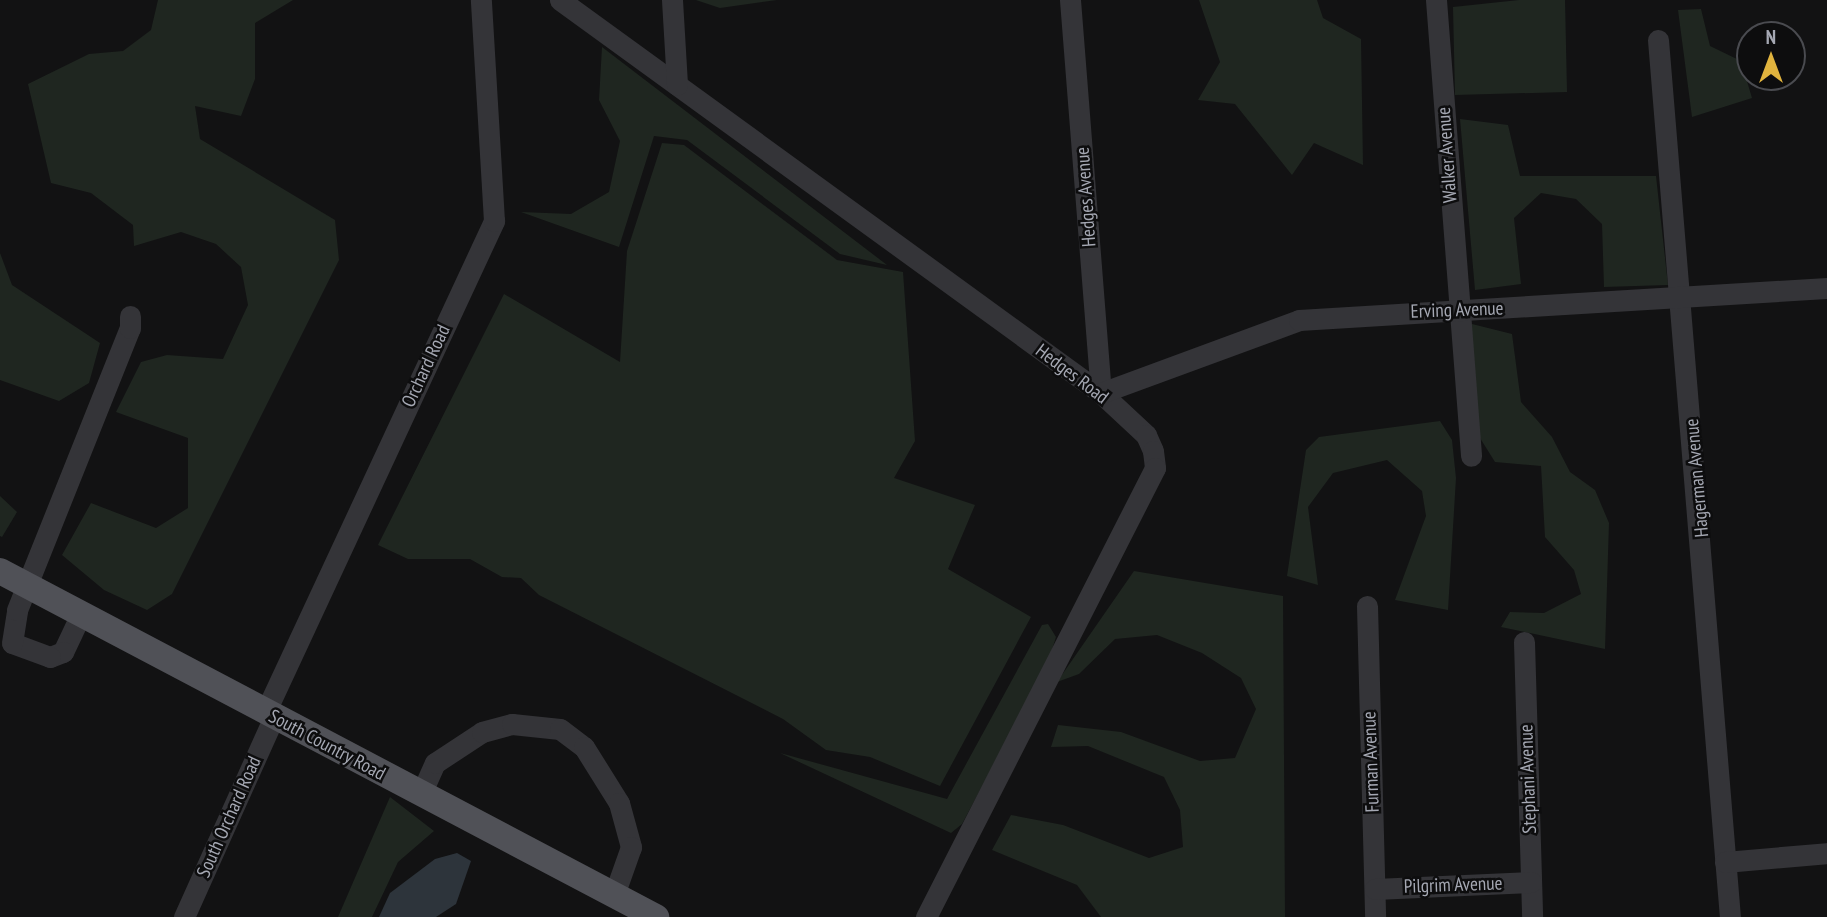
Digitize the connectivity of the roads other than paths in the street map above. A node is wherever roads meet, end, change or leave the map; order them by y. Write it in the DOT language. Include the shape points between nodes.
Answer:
graph roads {
  1 [pos="481,0"];
  2 [pos="560,0"];
  3 [pos="672,0"];
  4 [pos="1070,0"];
  5 [pos="1436,0"];
  6 [pos="1658,40"];
  7 [pos="677,85"];
  8 [pos="1827,288"];
  9 [pos="1682,299"];
  10 [pos="1458,311"];
  11 [pos="130,316"];
  12 [pos="1101,393"];
  13 [pos="1471,456"];
  14 [pos="0,571"];
  15 [pos="30,586"];
  16 [pos="1367,606"];
  17 [pos="81,614"];
  18 [pos="1524,642"];
  19 [pos="269,715"];
  20 [pos="421,794"];
  21 [pos="1827,853"];
  22 [pos="1725,862"];
  23 [pos="1531,882"];
  24 [pos="1375,889"];
  25 [pos="614,895"];
  26 [pos="184,917"];
  27 [pos="656,917"];
  28 [pos="926,917"];
  29 [pos="1375,917"];
  30 [pos="1532,917"];
  31 [pos="1730,917"];
  1 -- 19 [label="street, Orchard Road" via="494,221"];
  2 -- 7 [label="street, Hedges Road"];
  3 -- 7 [label="street"];
  4 -- 12 [label="street, Hedges Avenue"];
  5 -- 10 [label="street, Walker Avenue"];
  6 -- 9 [label="street, Hagerman Avenue"];
  7 -- 12 [label="street, Hedges Road"];
  8 -- 9 [label="street, Erving Avenue"];
  9 -- 10 [label="street, Erving Avenue"];
  9 -- 22 [label="street, Hagerman Avenue"];
  10 -- 12 [label="street, Erving Avenue" via="1299,320"];
  10 -- 13 [label="street, Walker Avenue"];
  11 -- 15 [label="street"];
  12 -- 28 [label="street, Hedges Road" via="1146,435 1156,468"];
  14 -- 15 [label="main road, South Country Road"];
  15 -- 17 [label="main road, South Country Road"];
  15 -- 17 [label="street" via="12,628 12,643 21,650 50,657 63,652"];
  16 -- 24 [label="street, Furman Avenue"];
  17 -- 19 [label="main road, South Country Road"];
  18 -- 23 [label="street, Stephani Avenue"];
  19 -- 20 [label="main road, South Country Road"];
  19 -- 26 [label="street, South Orchard Road"];
  20 -- 25 [label="main road, South Country Road"];
  20 -- 25 [label="street" via="435,763 482,732 512,724 560,729 584,747 619,803 631,847"];
  21 -- 22 [label="street"];
  22 -- 31 [label="street, Hagerman Avenue"];
  23 -- 24 [label="street, Pilgrim Avenue"];
  23 -- 30 [label="street, Stephani Avenue"];
  24 -- 29 [label="street, Furman Avenue"];
  25 -- 27 [label="main road, South Country Road"];
}
